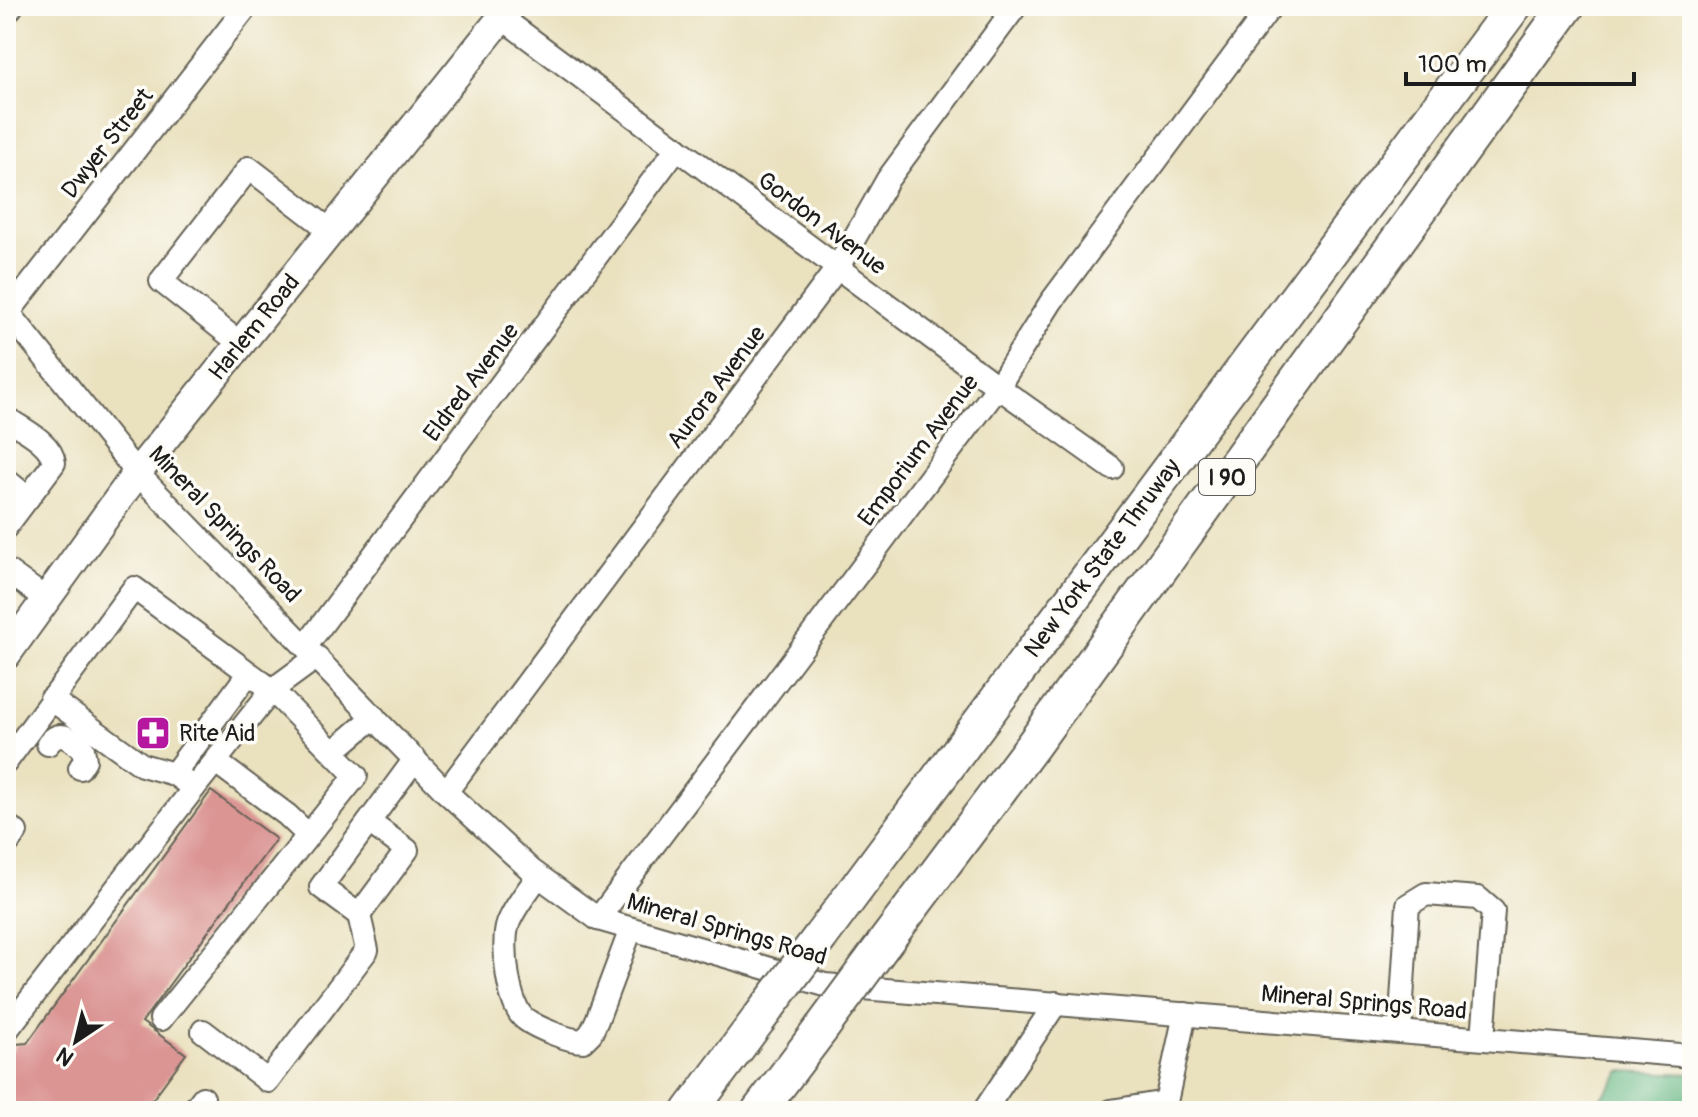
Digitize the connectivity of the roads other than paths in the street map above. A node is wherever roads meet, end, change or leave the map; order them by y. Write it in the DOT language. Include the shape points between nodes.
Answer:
graph roads {
  1 [pos="12,6"];
  2 [pos="247,6"];
  3 [pos="1016,6"];
  4 [pos="1271,6"];
  5 [pos="1514,6"];
  6 [pos="1567,6"];
  7 [pos="507,12"];
  8 [pos="6,14"];
  9 [pos="677,148"];
  10 [pos="331,231"];
  11 [pos="838,267"];
  12 [pos="9,317"];
  13 [pos="241,344"];
  14 [pos="998,387"];
  15 [pos="6,418"];
  16 [pos="1112,468"];
  17 [pos="137,473"];
  18 [pos="6,480"];
  19 [pos="28,498"];
  20 [pos="6,527"];
  21 [pos="6,570"];
  22 [pos="46,599"];
  23 [pos="311,652"];
  24 [pos="6,655"];
  25 [pos="248,674"];
  26 [pos="272,690"];
  27 [pos="51,699"];
  28 [pos="374,717"];
  29 [pos="48,744"];
  30 [pos="333,752"];
  31 [pos="415,759"];
  32 [pos="6,762"];
  33 [pos="216,762"];
  34 [pos="80,768"];
  35 [pos="174,774"];
  36 [pos="194,788"];
  37 [pos="446,792"];
  38 [pos="369,822"];
  39 [pos="6,825"];
  40 [pos="308,835"];
  41 [pos="6,845"];
  42 [pos="538,876"];
  43 [pos="359,915"];
  44 [pos="598,919"];
  45 [pos="631,929"];
  46 [pos="1056,1003"];
  47 [pos="1185,1014"];
  48 [pos="161,1019"];
  49 [pos="6,1031"];
  50 [pos="203,1031"];
  51 [pos="1400,1032"];
  52 [pos="1483,1038"];
  53 [pos="1692,1056"];
  54 [pos="690,1111"];
  55 [pos="759,1111"];
  56 [pos="984,1111"];
  57 [pos="1111,1111"];
  1 -- 8 [label="street"];
  2 -- 12 [label="street, Dwyer Street"];
  3 -- 11 [label="street, Aurora Avenue" via="888,179"];
  4 -- 14 [label="street, Emporium Avenue" via="1051,302"];
  5 -- 54 [label="highway, New York State Thruway / I 90, bridge"];
  6 -- 55 [label="highway, I 90, bridge" via="1033,745"];
  7 -- 9 [label="street, Gordon Avenue"];
  7 -- 10 [label="main road, Harlem Road"];
  9 -- 11 [label="street, Gordon Avenue"];
  9 -- 23 [label="street, Eldred Avenue"];
  10 -- 13 [label="main road, Harlem Road"];
  10 -- 13 [label="street" via="249,168 161,281"];
  11 -- 14 [label="street, Gordon Avenue"];
  11 -- 37 [label="street, Aurora Avenue"];
  12 -- 17 [label="street, Mineral Springs Road"];
  13 -- 17 [label="main road, Harlem Road"];
  14 -- 16 [label="street, Gordon Avenue"];
  14 -- 44 [label="street, Emporium Avenue"];
  15 -- 19 [label="street" via="53,454 54,463"];
  17 -- 22 [label="main road, Harlem Road"];
  17 -- 23 [label="street, Mineral Springs Road"];
  18 -- 19 [label="street"];
  19 -- 20 [label="street"];
  21 -- 22 [label="street"];
  22 -- 24 [label="main road, Harlem Road"];
  23 -- 26 [label="street, Eldred Avenue"];
  23 -- 28 [label="street, Mineral Springs Road"];
  25 -- 26 [label="street"];
  25 -- 27 [label="street" via="134,588"];
  25 -- 35 [label="street"];
  26 -- 30 [label="street"];
  26 -- 33 [label="street, Eldred Avenue"];
  27 -- 32 [label="street"];
  27 -- 35 [label="street" via="142,765"];
  28 -- 30 [label="street"];
  28 -- 31 [label="street, Mineral Springs Road"];
  29 -- 34 [label="street" via="54,736 66,736 83,749"];
  30 -- 40 [label="street" via="356,776"];
  31 -- 37 [label="street, Mineral Springs Road"];
  31 -- 38 [label="street"];
  33 -- 36 [label="street, Eldred Avenue"];
  33 -- 40 [label="street"];
  35 -- 36 [label="street"];
  36 -- 49 [label="street, Eldred Avenue"];
  37 -- 42 [label="street, Mineral Springs Road"];
  38 -- 43 [label="street" via="321,887"];
  38 -- 43 [label="street" via="407,850"];
  39 -- 41 [label="street" via="16,832"];
  40 -- 48 [label="street"];
  42 -- 44 [label="street, Mineral Springs Road"];
  42 -- 45 [label="street" via="508,924 504,952 513,998 525,1019 583,1041 597,1020"];
  43 -- 50 [label="street" via="367,950 268,1081"];
  44 -- 45 [label="street, Mineral Springs Road"];
  45 -- 46 [label="street, Mineral Springs Road" via="825,985"];
  46 -- 47 [label="street, Mineral Springs Road"];
  46 -- 56 [label="street"];
  47 -- 51 [label="street, Mineral Springs Road"];
  47 -- 57 [label="street" via="1166,1102"];
  51 -- 52 [label="street, Mineral Springs Road"];
  51 -- 52 [label="street" via="1408,905 1426,894 1478,898 1493,911"];
  52 -- 53 [label="street, Mineral Springs Road"];
}
